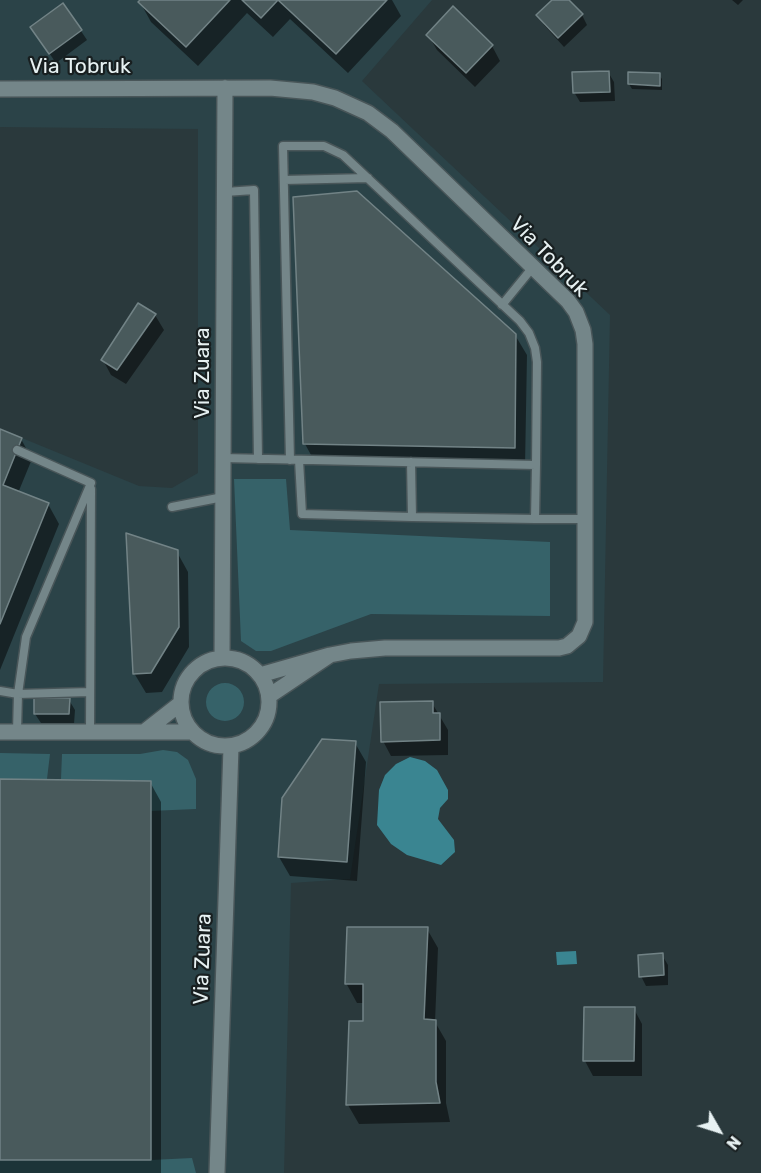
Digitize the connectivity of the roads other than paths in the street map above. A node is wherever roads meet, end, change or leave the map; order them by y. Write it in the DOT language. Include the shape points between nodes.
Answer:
graph roads {
  1 [pos="225,88"];
  2 [pos="0,89"];
  3 [pos="368,178"];
  4 [pos="284,180"];
  5 [pos="225,192"];
  6 [pos="532,267"];
  7 [pos="502,305"];
  8 [pos="17,450"];
  9 [pos="223,458"];
  10 [pos="258,459"];
  11 [pos="295,460"];
  12 [pos="411,462"];
  13 [pos="536,465"];
  14 [pos="91,483"];
  15 [pos="223,497"];
  16 [pos="172,507"];
  17 [pos="412,517"];
  18 [pos="535,519"];
  19 [pos="585,519"];
  20 [pos="330,656"];
  21 [pos="222,658"];
  22 [pos="260,675"];
  23 [pos="0,690"];
  24 [pos="90,692"];
  25 [pos="18,694"];
  26 [pos="269,696"];
  27 [pos="181,703"];
  28 [pos="18,731"];
  29 [pos="90,731"];
  30 [pos="0,732"];
  31 [pos="144,732"];
  32 [pos="192,732"];
  33 [pos="231,747"];
  34 [pos="218,1173"];
  1 -- 2 [label="street, Via Tobruk"];
  1 -- 5 [label="street, Via Zuara"];
  1 -- 6 [label="street, Via Tobruk" via="314,92 368,114 392,131"];
  3 -- 4 [label="lane"];
  3 -- 4 [label="lane" via="343,155 324,146 283,146"];
  3 -- 7 [label="lane"];
  4 -- 11 [label="lane"];
  5 -- 9 [label="street, Via Zuara"];
  5 -- 10 [label="lane" via="254,190"];
  6 -- 7 [label="lane"];
  6 -- 19 [label="street, Via Tobruk" via="571,305 585,339"];
  7 -- 13 [label="lane" via="525,326 535,348"];
  8 -- 14 [label="lane"];
  9 -- 10 [label="lane"];
  9 -- 15 [label="street, Via Zuara"];
  10 -- 11 [label="lane"];
  11 -- 12 [label="lane"];
  11 -- 17 [label="lane" via="302,514"];
  12 -- 13 [label="lane"];
  12 -- 17 [label="lane"];
  13 -- 18 [label="lane"];
  14 -- 24 [label="lane"];
  14 -- 25 [label="lane" via="26,637"];
  15 -- 16 [label="lane"];
  15 -- 21 [label="street, Via Zuara"];
  17 -- 18 [label="lane"];
  18 -- 19 [label="lane"];
  19 -- 20 [label="street, Via Tobruk" via="585,622 579,636 567,646 385,648"];
  20 -- 22 [label="street, Via Tobruk"];
  20 -- 26 [label="street, Via Tobruk"];
  21 -- 22 [label="street" via="237,659"];
  21 -- 27 [label="street" via="197,668 182,690"];
  22 -- 26 [label="street"];
  23 -- 25 [label="lane"];
  24 -- 25 [label="lane"];
  24 -- 29 [label="lane"];
  25 -- 28 [label="lane"];
  26 -- 33 [label="street" via="269,710 256,734"];
  27 -- 31 [label="street"];
  27 -- 32 [label="street"];
  28 -- 29 [label="street"];
  28 -- 30 [label="street"];
  29 -- 31 [label="street"];
  31 -- 32 [label="street"];
  32 -- 33 [label="street" via="203,741"];
  33 -- 34 [label="street, Via Zuara"];
}
